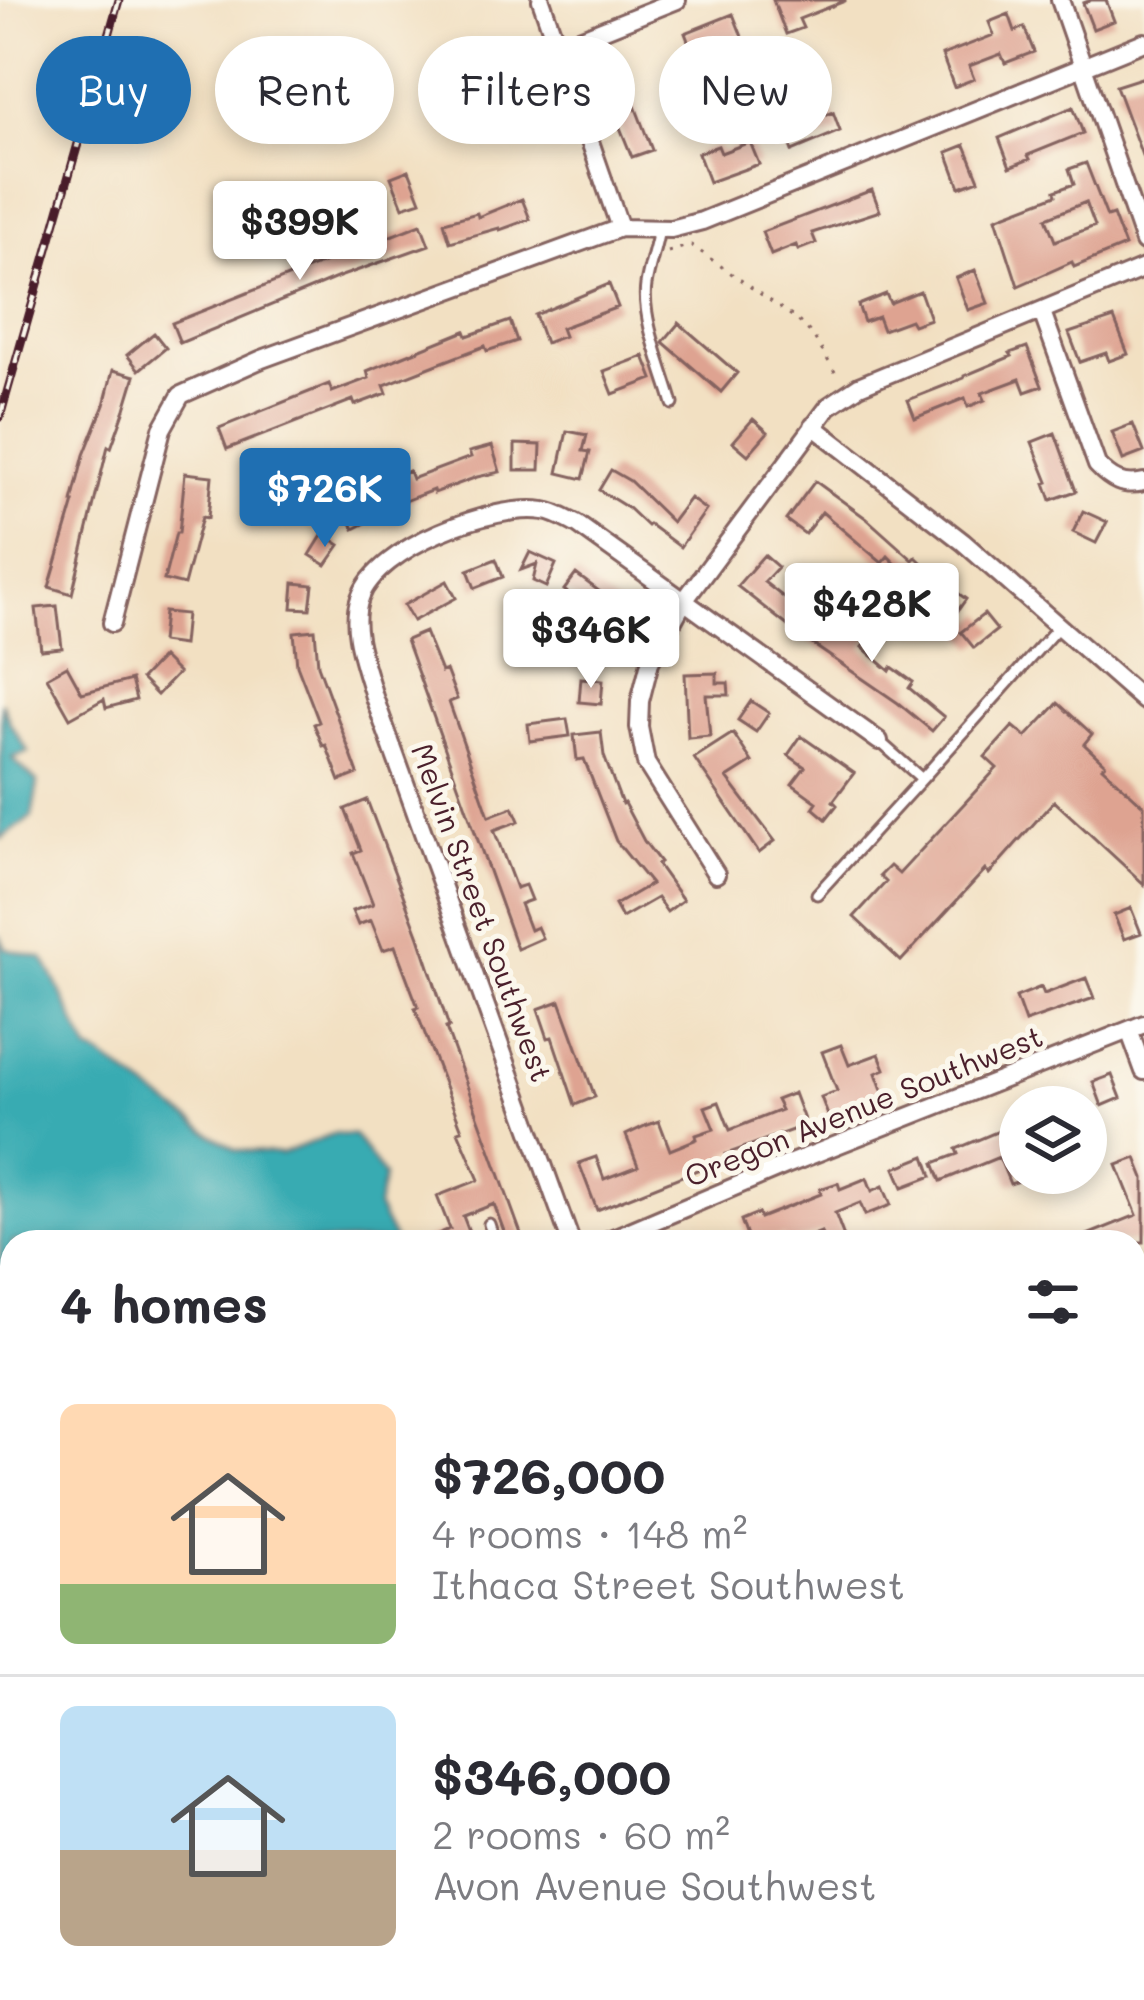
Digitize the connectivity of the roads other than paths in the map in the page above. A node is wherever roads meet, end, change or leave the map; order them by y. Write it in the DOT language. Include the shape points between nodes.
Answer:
graph roads {
  1 [pos="541,0"];
  2 [pos="677,0"];
  3 [pos="1060,0"];
  4 [pos="553,36"];
  5 [pos="589,36"];
  6 [pos="1144,42"];
  7 [pos="1083,67"];
  8 [pos="590,144"];
  9 [pos="620,228"];
  10 [pos="659,229"];
  11 [pos="1144,242"];
  12 [pos="1144,268"];
  13 [pos="1042,312"];
  14 [pos="674,404"];
  15 [pos="813,426"];
  16 [pos="1144,482"];
  17 [pos="684,602"];
  18 [pos="112,623"];
  19 [pos="1059,626"];
  20 [pos="1144,701"];
  21 [pos="879,741"];
  22 [pos="922,779"];
  23 [pos="716,874"];
  24 [pos="817,894"];
  25 [pos="1136,1027"];
  26 [pos="1144,1071"];
  27 [pos="489,1224"];
  28 [pos="491,1230"];
  29 [pos="567,1230"];
  30 [pos="632,1230"];
  1 -- 4 [label="street"];
  2 -- 5 [label="street"];
  3 -- 7 [label="street"];
  6 -- 7 [label="street"];
  7 -- 10 [label="street" via="702,221"];
  7 -- 11 [label="street"];
  8 -- 9 [label="street"];
  9 -- 10 [label="street"];
  9 -- 18 [label="street" via="181,395 162,429"];
  10 -- 14 [label="lane" via="646,298"];
  12 -- 13 [label="street"];
  13 -- 15 [label="street" via="859,386"];
  13 -- 16 [label="street" via="1097,465 1123,483"];
  15 -- 17 [label="street"];
  15 -- 19 [label="street"];
  17 -- 21 [label="street"];
  17 -- 23 [label="street" via="650,662 639,727 646,763"];
  17 -- 29 [label="street, Melvin Street Southwest" via="546,510 471,521 394,556 359,599 357,635 374,698"];
  19 -- 20 [label="street"];
  19 -- 22 [label="lane"];
  21 -- 22 [label="lane"];
  22 -- 24 [label="lane"];
  25 -- 26 [label="street"];
  25 -- 30 [label="street, Oregon Avenue Southwest"];
  27 -- 28 [label="lane"];
}
